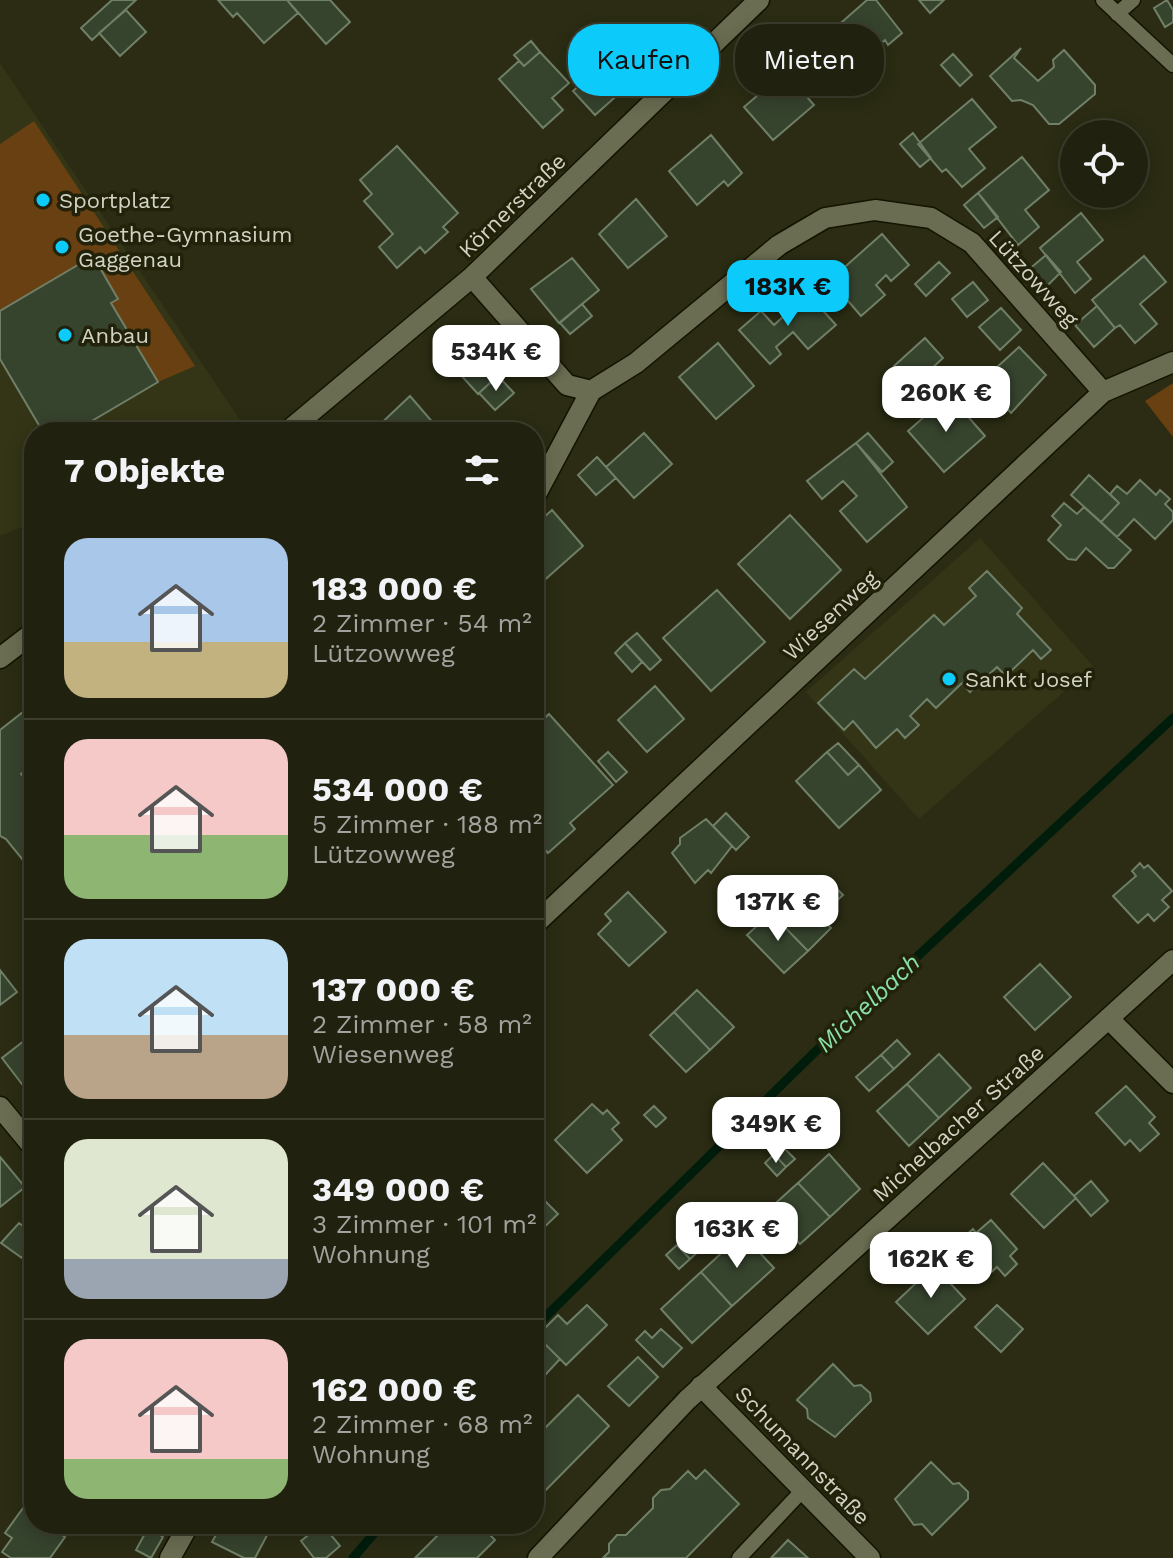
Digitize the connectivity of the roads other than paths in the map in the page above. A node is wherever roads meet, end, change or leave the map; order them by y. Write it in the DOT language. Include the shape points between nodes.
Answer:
graph roads {
  1 [pos="759,0"];
  2 [pos="1103,0"];
  3 [pos="1133,0"];
  4 [pos="1117,14"];
  5 [pos="1173,65"];
  6 [pos="472,277"];
  7 [pos="1173,362"];
  8 [pos="591,391"];
  9 [pos="1103,392"];
  10 [pos="299,422"];
  11 [pos="544,479"];
  12 [pos="24,640"];
  13 [pos="0,658"];
  14 [pos="544,916"];
  15 [pos="1173,960"];
  16 [pos="1109,1019"];
  17 [pos="1173,1083"];
  18 [pos="0,1107"];
  19 [pos="24,1136"];
  20 [pos="701,1386"];
  21 [pos="803,1490"];
  22 [pos="183,1534"];
  23 [pos="170,1558"];
  24 [pos="538,1558"];
  25 [pos="739,1558"];
  26 [pos="870,1558"];
  1 -- 6 [label="street, Körnerstraße"];
  2 -- 4 [label="lane"];
  3 -- 4 [label="lane"];
  4 -- 5 [label="lane"];
  6 -- 8 [label="street" via="567,385"];
  6 -- 10 [label="street, Körnerstraße"];
  7 -- 9 [label="street, Wiesenweg"];
  8 -- 9 [label="street, Lützowweg" via="636,363 779,245 825,218 875,210 931,218 972,243"];
  8 -- 11 [label="street"];
  9 -- 14 [label="street, Wiesenweg"];
  12 -- 13 [label="street"];
  15 -- 16 [label="street, Michelbacher Straße"];
  16 -- 17 [label="street"];
  16 -- 20 [label="street, Michelbacher Straße"];
  18 -- 19 [label="street"];
  20 -- 21 [label="street, Schumannstraße"];
  20 -- 24 [label="street, Michelbacher Straße"];
  21 -- 25 [label="lane"];
  21 -- 26 [label="street, Schumannstraße"];
  22 -- 23 [label="street"];
}
